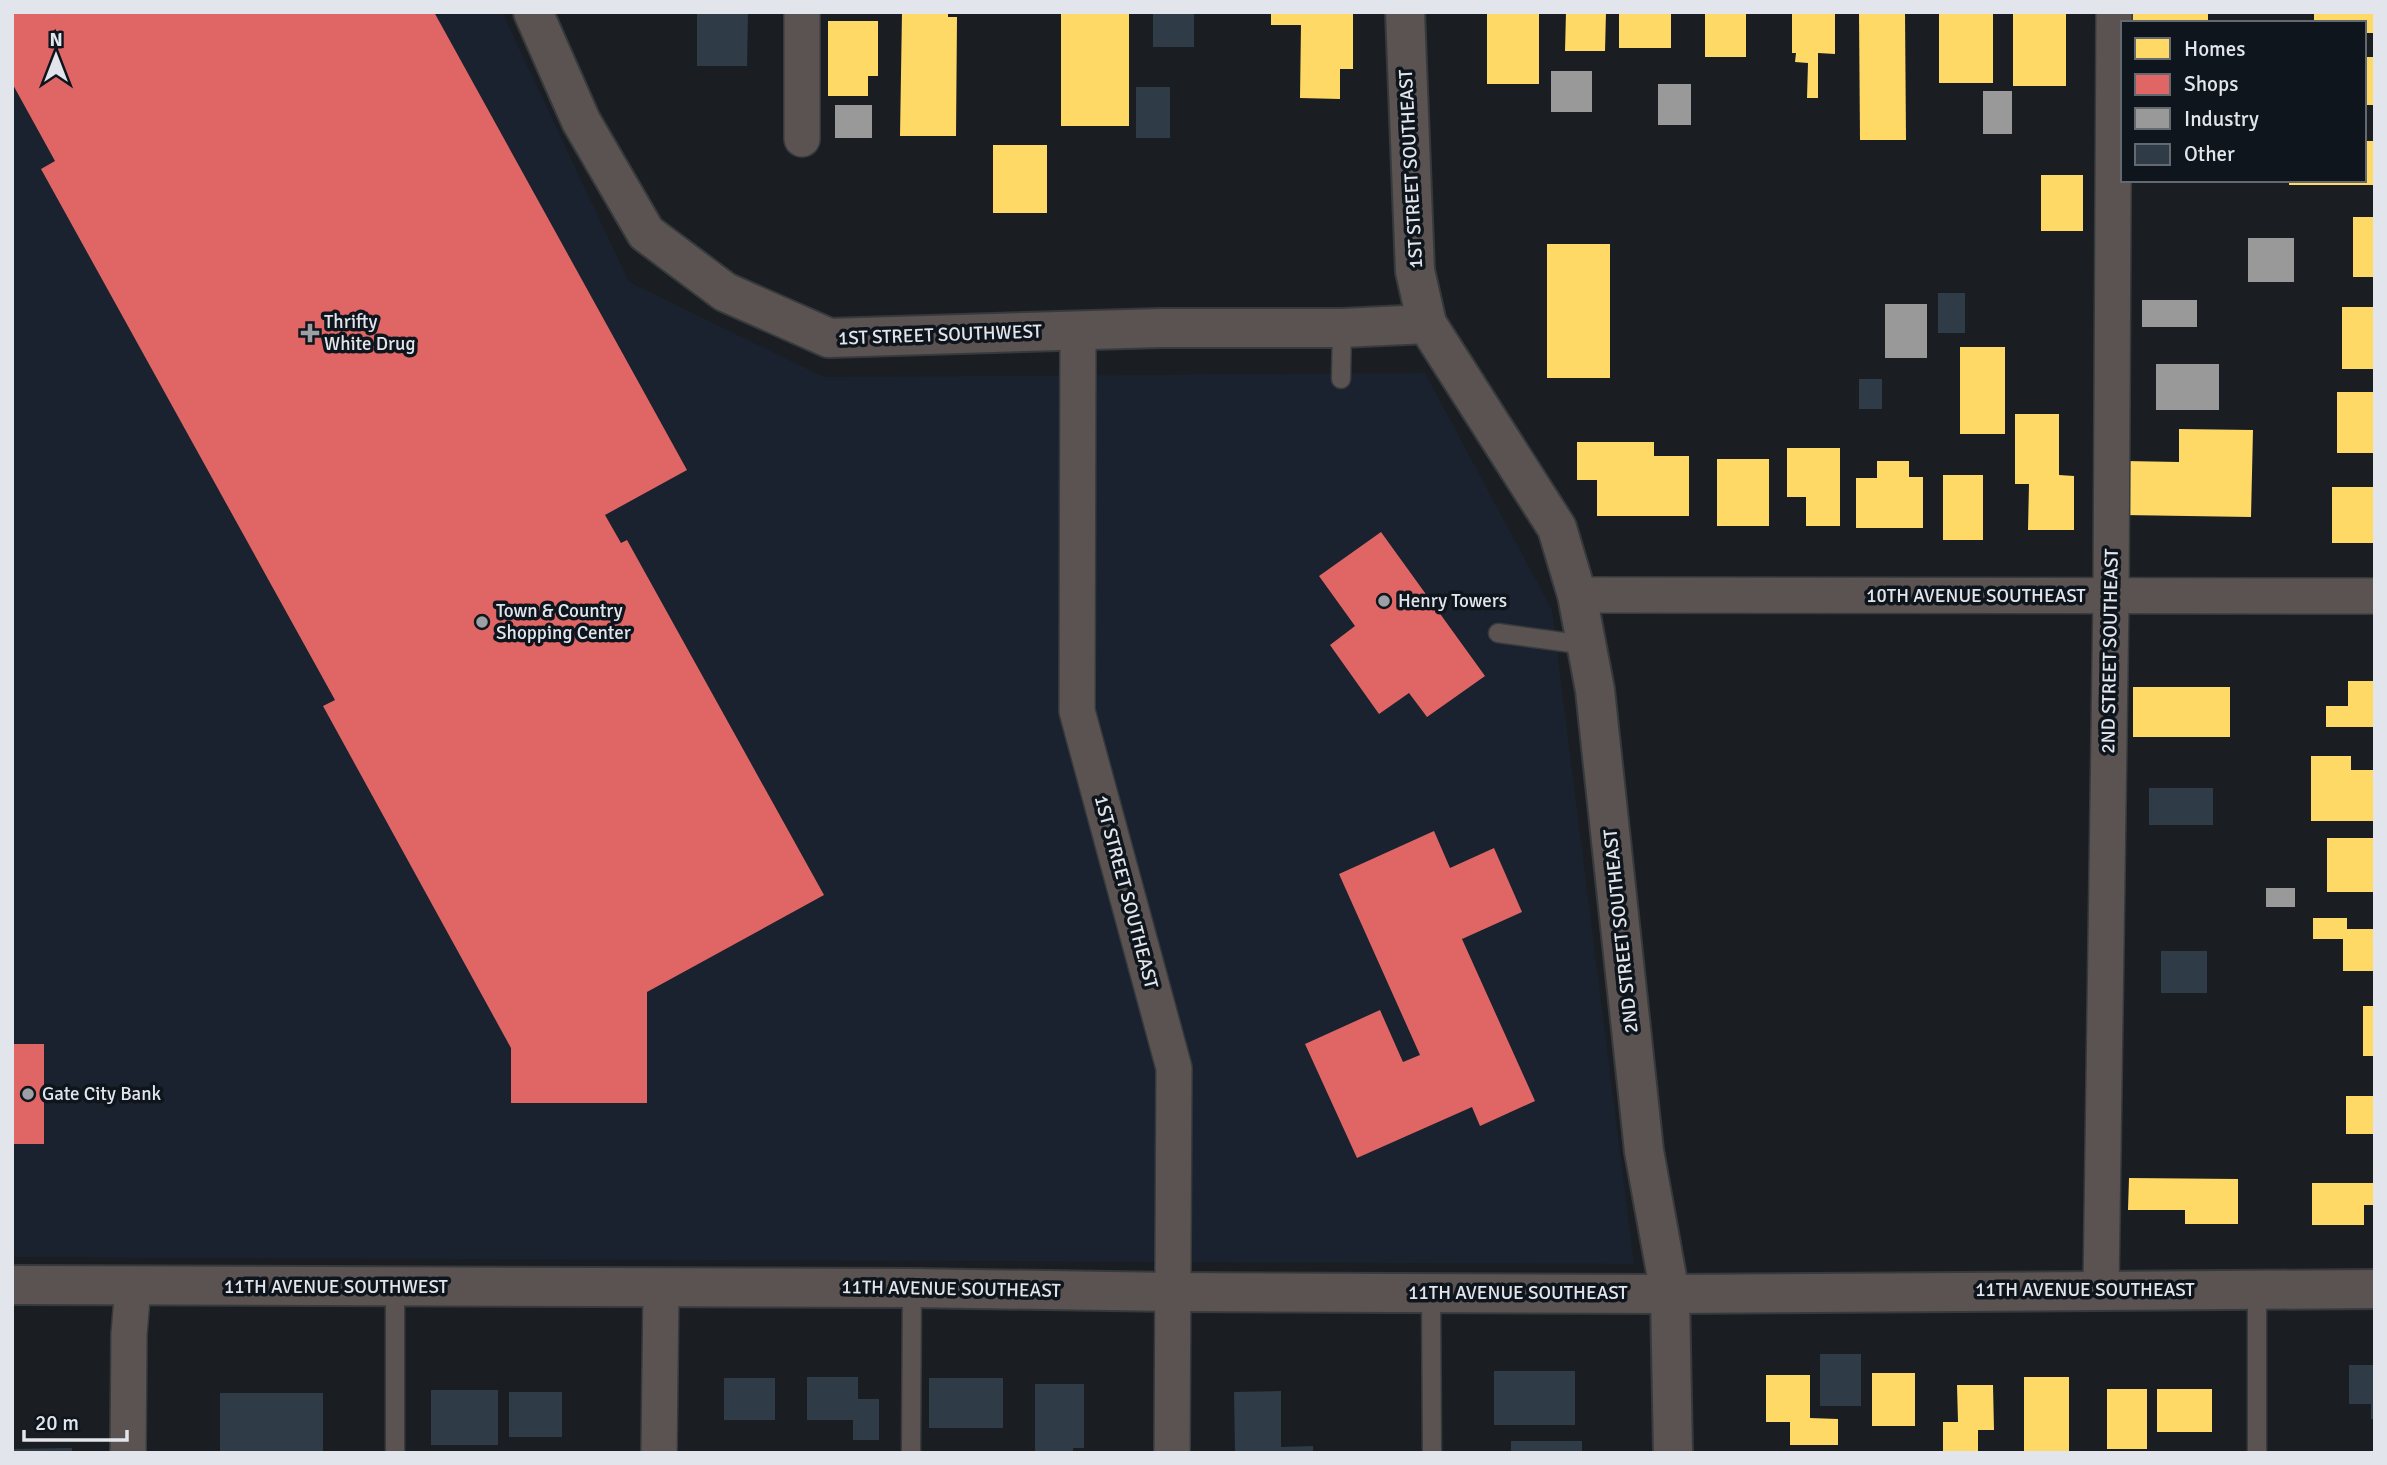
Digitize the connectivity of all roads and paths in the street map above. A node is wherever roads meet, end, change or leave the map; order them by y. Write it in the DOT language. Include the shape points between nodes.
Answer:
graph roads {
  1 [pos="533,12"];
  2 [pos="802,12"];
  3 [pos="1405,12"];
  4 [pos="2114,12"];
  5 [pos="802,138"];
  6 [pos="1427,324"];
  7 [pos="1342,328"];
  8 [pos="1078,331"];
  9 [pos="1341,379"];
  10 [pos="1577,595"];
  11 [pos="2375,596"];
  12 [pos="2112,597"];
  13 [pos="1498,633"];
  14 [pos="1586,645"];
  15 [pos="12,1285"];
  16 [pos="133,1286"];
  17 [pos="395,1287"];
  18 [pos="660,1288"];
  19 [pos="912,1288"];
  20 [pos="2375,1289"];
  21 [pos="2101,1290"];
  22 [pos="2257,1290"];
  23 [pos="1172,1292"];
  24 [pos="1431,1293"];
  25 [pos="1670,1294"];
  26 [pos="128,1453"];
  27 [pos="395,1453"];
  28 [pos="659,1453"];
  29 [pos="911,1453"];
  30 [pos="1172,1453"];
  31 [pos="1432,1453"];
  32 [pos="1673,1453"];
  33 [pos="2257,1453"];
  1 -- 8 [label="street, 1ST STREET SOUTHWEST" via="581,121 646,233 725,292 829,338"];
  2 -- 5 [label="street"];
  3 -- 6 [label="street, 1ST STREET SOUTHEAST" via="1415,271"];
  4 -- 12 [label="street, 2ND STREET SOUTHEAST"];
  6 -- 7 [label="street, 1ST STREET SOUTHWEST"];
  6 -- 10 [label="street, 2ND STREET SOUTHEAST" via="1557,528"];
  7 -- 8 [label="street, 1ST STREET SOUTHWEST"];
  7 -- 9 [label="lane"];
  8 -- 23 [label="street, 1ST STREET SOUTHEAST" via="1077,711 1174,1068"];
  10 -- 12 [label="street, 10TH AVENUE SOUTHEAST"];
  10 -- 14 [label="street, 2ND STREET SOUTHEAST"];
  11 -- 12 [label="street, 10TH AVENUE SOUTHEAST"];
  12 -- 21 [label="street, 2ND STREET SOUTHEAST"];
  13 -- 14 [label="lane"];
  14 -- 25 [label="street, 2ND STREET SOUTHEAST" via="1595,690 1644,1151"];
  15 -- 16 [label="street, 11TH AVENUE SOUTHWEST"];
  16 -- 17 [label="street, 11TH AVENUE SOUTHWEST"];
  16 -- 26 [label="street"];
  17 -- 18 [label="street, 11TH AVENUE SOUTHWEST"];
  17 -- 27 [label="lane"];
  18 -- 19 [label="street, 11TH AVENUE SOUTHEAST"];
  18 -- 28 [label="street"];
  19 -- 23 [label="street, 11TH AVENUE SOUTHEAST"];
  19 -- 29 [label="lane"];
  20 -- 22 [label="street, 11TH AVENUE SOUTHEAST"];
  21 -- 22 [label="street, 11TH AVENUE SOUTHEAST"];
  21 -- 25 [label="street, 11TH AVENUE SOUTHEAST"];
  22 -- 33 [label="lane"];
  23 -- 24 [label="street, 11TH AVENUE SOUTHEAST"];
  23 -- 30 [label="street, 1ST STREET SOUTHEAST"];
  24 -- 25 [label="street, 11TH AVENUE SOUTHEAST"];
  24 -- 31 [label="lane"];
  25 -- 32 [label="street, 2ND STREET SOUTHEAST"];
}
